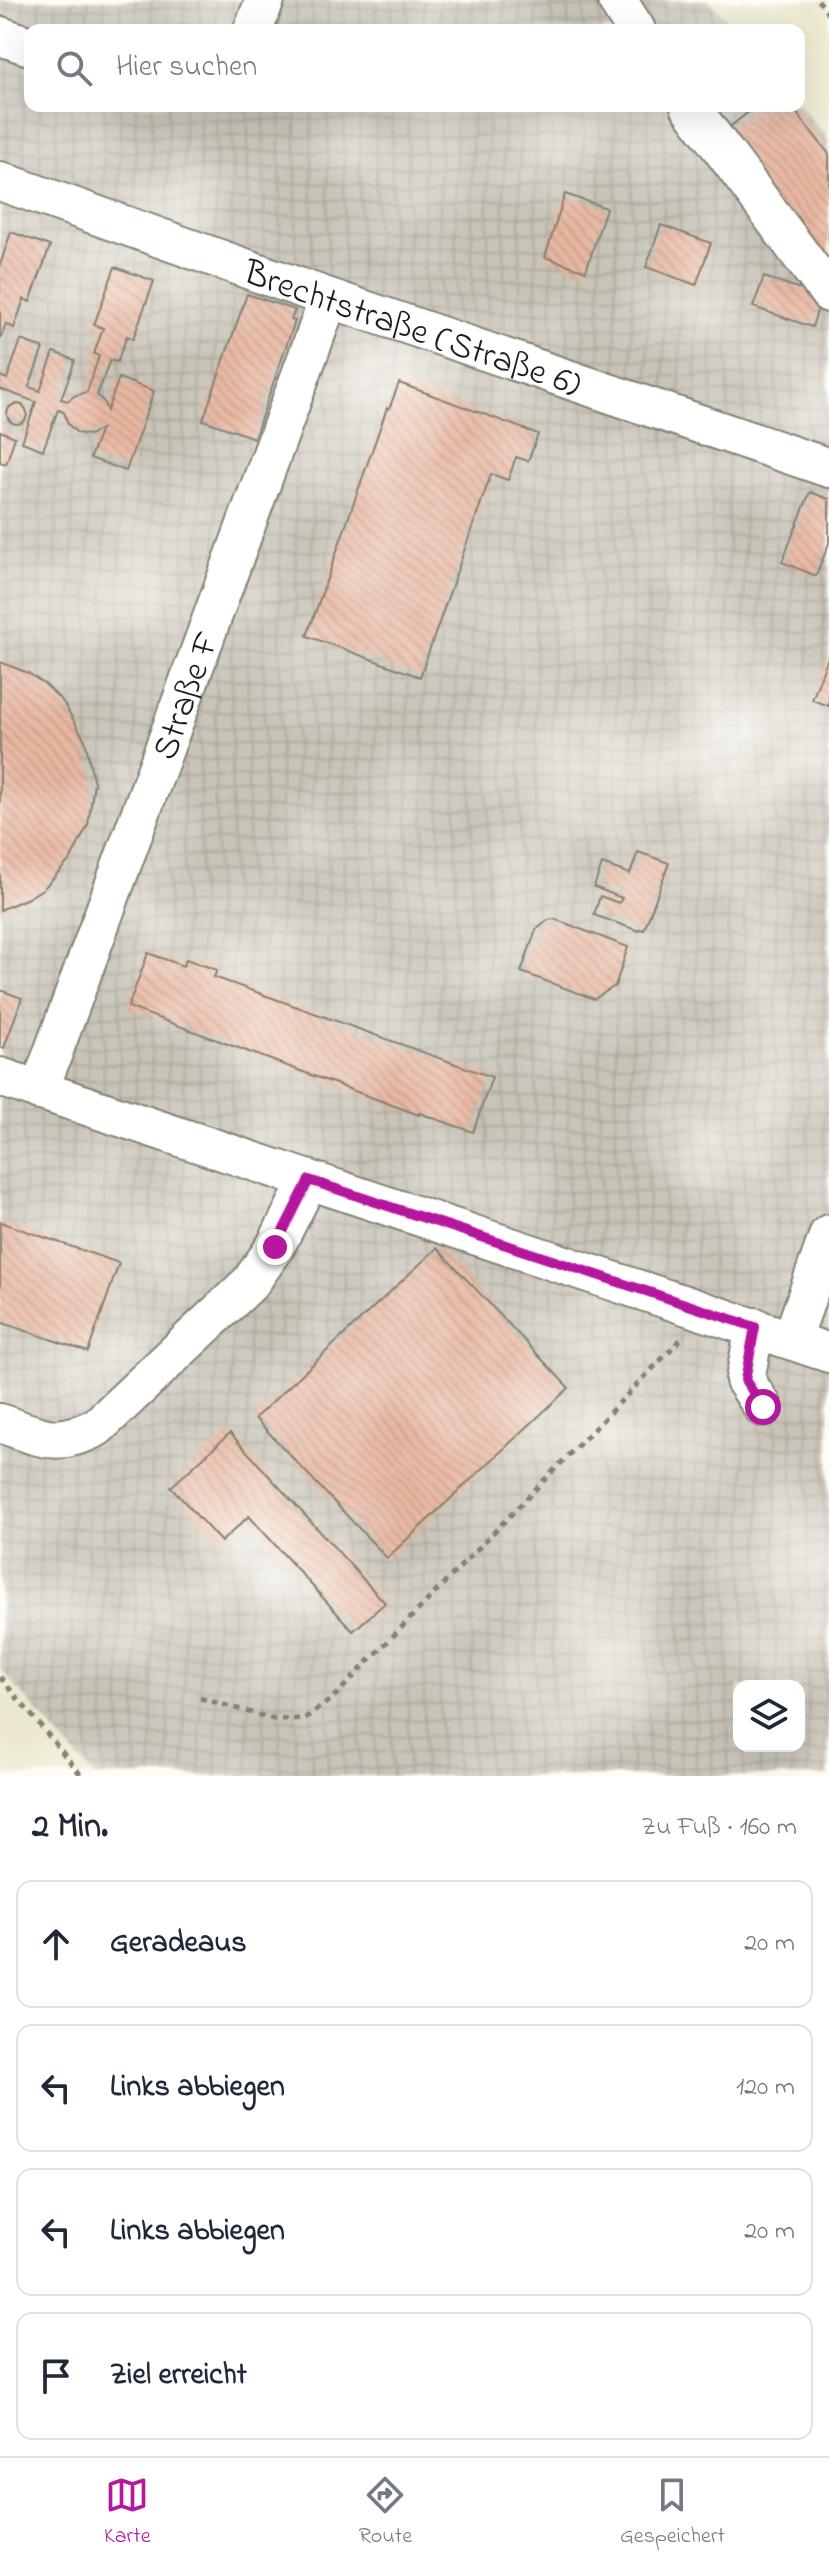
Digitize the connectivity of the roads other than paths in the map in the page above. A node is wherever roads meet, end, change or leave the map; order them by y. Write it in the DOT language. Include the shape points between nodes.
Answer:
graph roads {
  1 [pos="265,0"];
  2 [pos="617,0"];
  3 [pos="255,24"];
  4 [pos="632,24"];
  5 [pos="0,36"];
  6 [pos="24,44"];
  7 [pos="694,112"];
  8 [pos="0,181"];
  9 [pos="829,293"];
  10 [pos="329,298"];
  11 [pos="829,468"];
  12 [pos="0,1077"];
  13 [pos="39,1091"];
  14 [pos="309,1180"];
  15 [pos="829,1234"];
  16 [pos="755,1327"];
  17 [pos="792,1339"];
  18 [pos="829,1353"];
  19 [pos="763,1407"];
  20 [pos="0,1423"];
  1 -- 3 [label="street"];
  2 -- 4 [label="street"];
  5 -- 6 [label="street"];
  7 -- 9 [label="street"];
  8 -- 10 [label="street, Brechtstraße (Straße 6)"];
  10 -- 11 [label="street, Brechtstraße (Straße 6)"];
  10 -- 13 [label="street, Straße F"];
  12 -- 13 [label="street"];
  13 -- 14 [label="street"];
  14 -- 16 [label="street"];
  14 -- 20 [label="street" via="250,1283 97,1427 60,1440"];
  15 -- 17 [label="street"];
  16 -- 17 [label="street"];
  16 -- 19 [label="street" via="745,1380"];
  17 -- 18 [label="street"];
}
